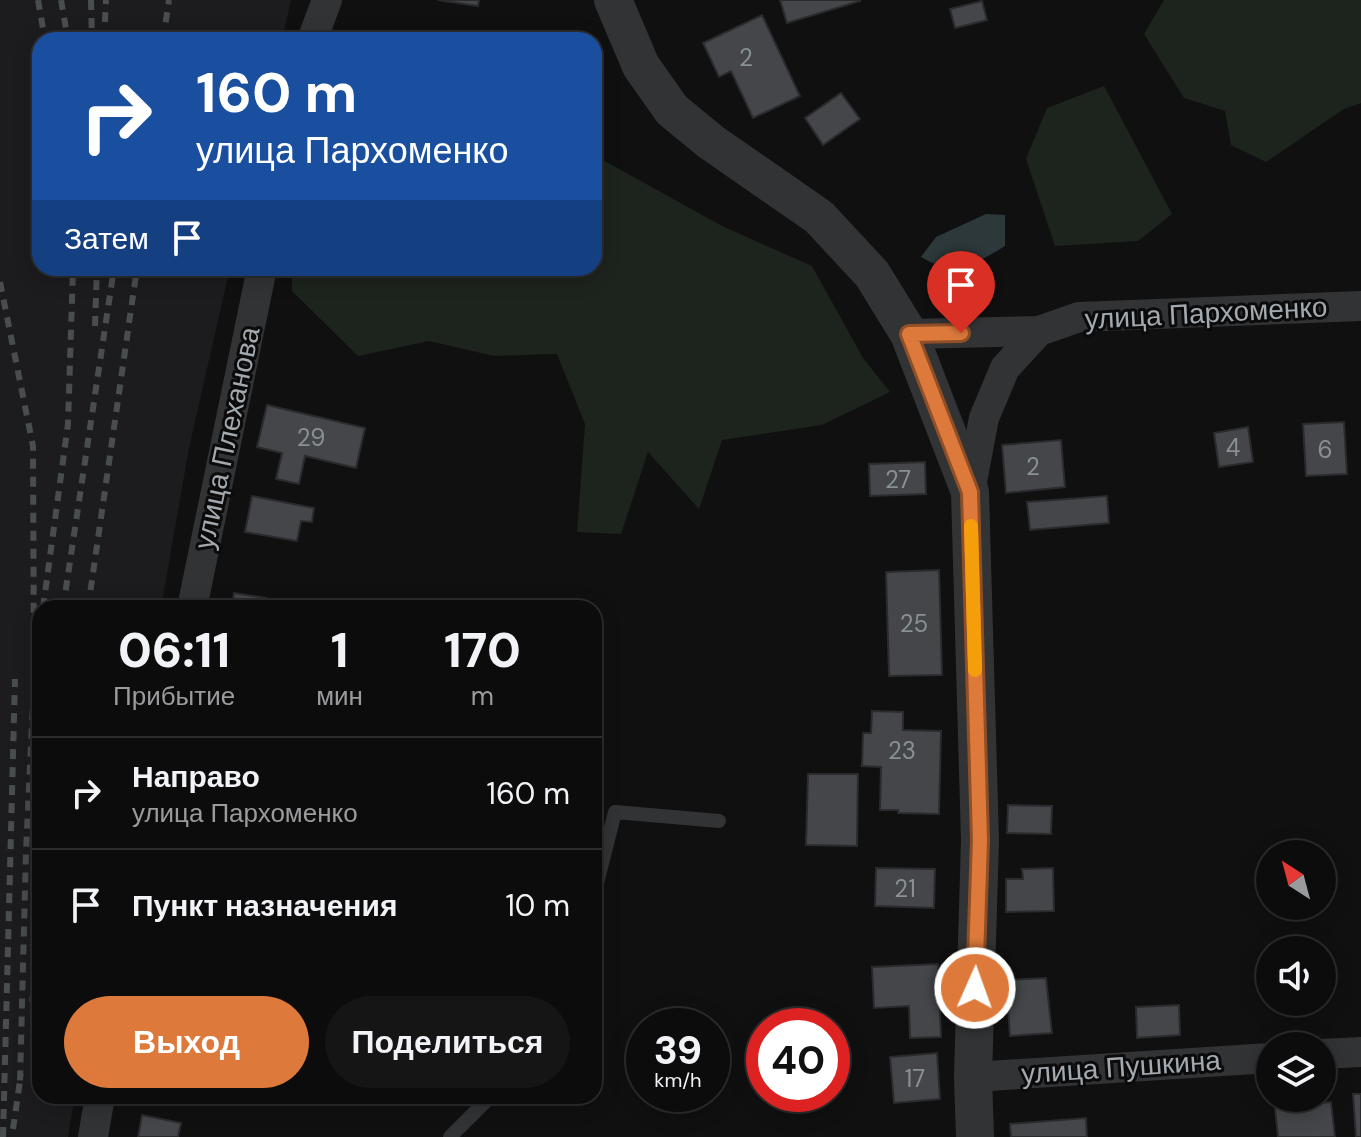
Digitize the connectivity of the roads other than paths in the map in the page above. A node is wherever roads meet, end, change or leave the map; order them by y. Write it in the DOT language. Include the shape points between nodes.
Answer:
graph roads {
  1 [pos="327,0"];
  2 [pos="613,0"];
  3 [pos="315,32"];
  4 [pos="260,276"];
  5 [pos="1361,306"];
  6 [pos="1039,331"];
  7 [pos="909,334"];
  8 [pos="970,492"];
  9 [pos="194,600"];
  10 [pos="719,821"];
  11 [pos="602,863"];
  12 [pos="1361,1052"];
  13 [pos="1336,1053"];
  14 [pos="1256,1059"];
  15 [pos="973,1077"];
  16 [pos="99,1104"];
  17 [pos="483,1104"];
  18 [pos="93,1137"];
  19 [pos="450,1137"];
  20 [pos="975,1137"];
  1 -- 3 [label="street"];
  2 -- 7 [label="street" via="641,66 672,110 819,217 872,274"];
  4 -- 9 [label="street, улица Плеханова"];
  5 -- 6 [label="street, улица Пархоменко" via="1079,317"];
  6 -- 7 [label="street, улица Пархоменко"];
  6 -- 8 [label="street" via="1005,368 989,405"];
  7 -- 8 [label="street"];
  8 -- 15 [label="street" via="980,840"];
  10 -- 11 [label="lane" via="615,812"];
  12 -- 13 [label="street"];
  14 -- 15 [label="street, улица Пушкина"];
  15 -- 20 [label="street"];
  16 -- 18 [label="street"];
  17 -- 19 [label="lane"];
}
